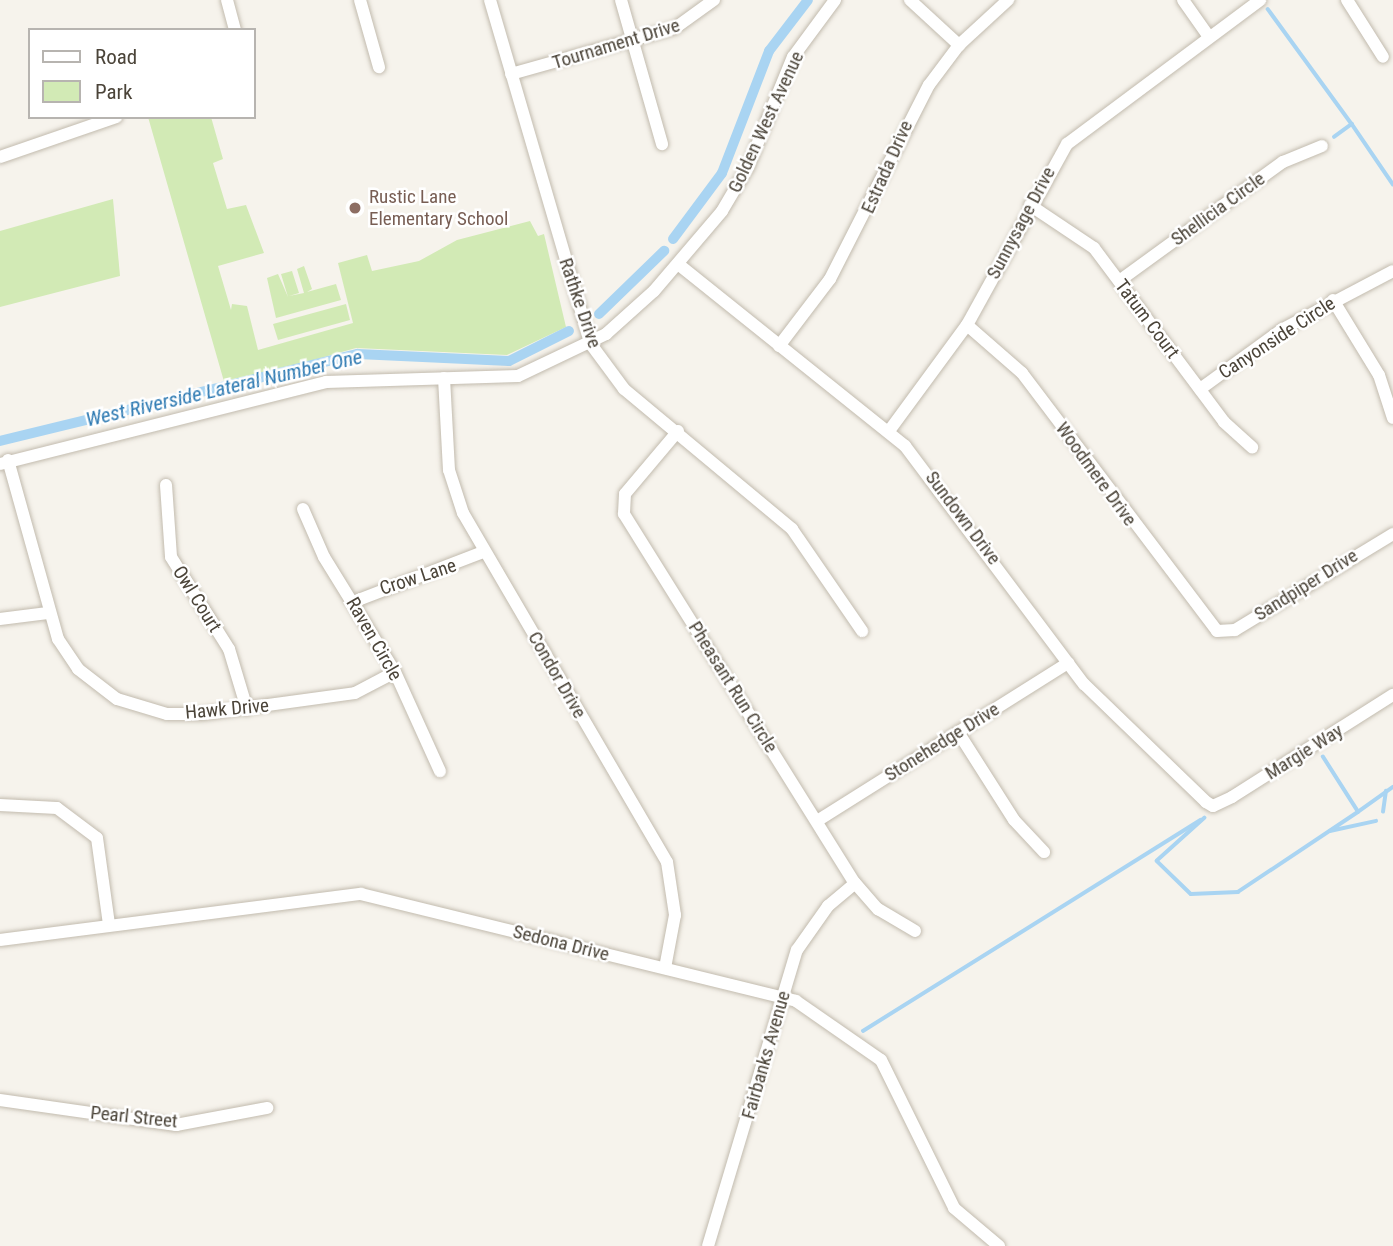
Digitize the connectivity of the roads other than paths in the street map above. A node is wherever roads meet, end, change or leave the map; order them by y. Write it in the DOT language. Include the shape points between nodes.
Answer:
graph roads {
  1 [pos="227,0"];
  2 [pos="360,0"];
  3 [pos="490,0"];
  4 [pos="621,0"];
  5 [pos="714,0"];
  6 [pos="835,0"];
  7 [pos="910,0"];
  8 [pos="1008,0"];
  9 [pos="1182,0"];
  10 [pos="1260,0"];
  11 [pos="1347,0"];
  12 [pos="234,28"];
  13 [pos="1209,37"];
  14 [pos="632,41"];
  15 [pos="959,45"];
  16 [pos="1383,57"];
  17 [pos="379,67"];
  18 [pos="511,74"];
  19 [pos="111,119"];
  20 [pos="662,144"];
  21 [pos="1322,146"];
  22 [pos="0,156"];
  23 [pos="1030,205"];
  24 [pos="678,264"];
  25 [pos="1393,271"];
  26 [pos="1119,281"];
  27 [pos="1333,300"];
  28 [pos="967,325"];
  29 [pos="590,343"];
  30 [pos="779,346"];
  31 [pos="444,378"];
  32 [pos="1200,390"];
  33 [pos="1393,418"];
  34 [pos="678,430"];
  35 [pos="889,431"];
  36 [pos="1252,447"];
  37 [pos="4,462"];
  38 [pos="166,485"];
  39 [pos="303,509"];
  40 [pos="1393,534"];
  41 [pos="483,552"];
  42 [pos="353,602"];
  43 [pos="48,613"];
  44 [pos="0,619"];
  45 [pos="862,631"];
  46 [pos="1217,631"];
  47 [pos="1068,663"];
  48 [pos="395,672"];
  49 [pos="1393,695"];
  50 [pos="247,709"];
  51 [pos="958,732"];
  52 [pos="440,771"];
  53 [pos="0,805"];
  54 [pos="1213,806"];
  55 [pos="817,821"];
  56 [pos="1044,852"];
  57 [pos="855,883"];
  58 [pos="109,924"];
  59 [pos="915,931"];
  60 [pos="0,940"];
  61 [pos="664,968"];
  62 [pos="784,997"];
  63 [pos="0,1100"];
  64 [pos="267,1108"];
  65 [pos="708,1246"];
  66 [pos="999,1246"];
  1 -- 12 [label="street"];
  2 -- 17 [label="street"];
  3 -- 18 [label="street, Rathke Drive"];
  4 -- 14 [label="street"];
  5 -- 14 [label="street, Tournament Drive" via="690,22"];
  6 -- 24 [label="street, Golden West Avenue" via="793,57 738,187"];
  7 -- 15 [label="street"];
  8 -- 15 [label="street, Estrada Drive"];
  9 -- 13 [label="street"];
  10 -- 13 [label="street, Sunnysage Drive"];
  11 -- 16 [label="street"];
  13 -- 23 [label="street, Sunnysage Drive" via="1089,123 1058,155"];
  14 -- 18 [label="street, Tournament Drive"];
  14 -- 20 [label="street"];
  15 -- 30 [label="street, Estrada Drive" via="912,111 830,279"];
  18 -- 29 [label="street, Rathke Drive"];
  19 -- 22 [label="street"];
  21 -- 26 [label="street, Shellicia Circle" via="1283,162"];
  23 -- 26 [label="street, Tatum Court" via="1084,239"];
  23 -- 28 [label="street, Sunnysage Drive"];
  24 -- 29 [label="street, Golden West Avenue" via="629,318"];
  24 -- 30 [label="street, Sundown Drive"];
  25 -- 27 [label="street, Canyonside Circle"];
  26 -- 32 [label="street, Tatum Court"];
  27 -- 32 [label="street, Canyonside Circle"];
  27 -- 33 [label="street" via="1379,375"];
  28 -- 35 [label="street, Sunnysage Drive"];
  28 -- 46 [label="street, Woodmere Drive" via="1021,373"];
  29 -- 31 [label="street, Golden West Avenue" via="518,376"];
  29 -- 34 [label="street, Rathke Drive" via="624,389"];
  30 -- 35 [label="street, Sundown Drive"];
  31 -- 37 [label="street, Golden West Avenue" via="326,383"];
  31 -- 41 [label="street, Condor Drive" via="449,470"];
  32 -- 36 [label="street, Tatum Court"];
  34 -- 45 [label="street, Rathke Drive" via="792,529"];
  34 -- 55 [label="street, Pheasant Run Circle" via="620,505"];
  35 -- 47 [label="street, Sundown Drive" via="929,471"];
  37 -- 43 [label="street, Hawk Drive"];
  38 -- 50 [label="street, Owl Court" via="171,557 229,649"];
  39 -- 42 [label="street, Raven Circle"];
  40 -- 46 [label="street, Sandpiper Drive" via="1236,630"];
  41 -- 42 [label="street, Crow Lane"];
  41 -- 61 [label="street, Condor Drive" via="566,683 603,761 658,842 675,915"];
  42 -- 48 [label="street, Raven Circle"];
  43 -- 44 [label="street"];
  43 -- 50 [label="street, Hawk Drive" via="78,669 117,699 167,714"];
  47 -- 51 [label="street, Stonehedge Drive"];
  47 -- 54 [label="street, Sundown Drive" via="1095,697"];
  48 -- 50 [label="street, Hawk Drive" via="355,693"];
  48 -- 52 [label="street, Raven Circle"];
  49 -- 54 [label="street, Margie Way"];
  51 -- 55 [label="street, Stonehedge Drive"];
  51 -- 56 [label="street" via="1014,820"];
  53 -- 58 [label="street" via="57,807 97,838"];
  55 -- 57 [label="street, Pheasant Run Circle"];
  57 -- 59 [label="street, Pheasant Run Circle" via="878,908"];
  57 -- 62 [label="street, Fairbanks Avenue" via="805,934"];
  58 -- 60 [label="street, Sedona Drive"];
  58 -- 61 [label="street, Sedona Drive" via="361,894"];
  61 -- 62 [label="street, Sedona Drive"];
  62 -- 65 [label="street, Fairbanks Avenue"];
  62 -- 66 [label="street, Sedona Drive" via="881,1060 954,1208"];
  63 -- 64 [label="street, Pearl Street" via="176,1125"];
}
